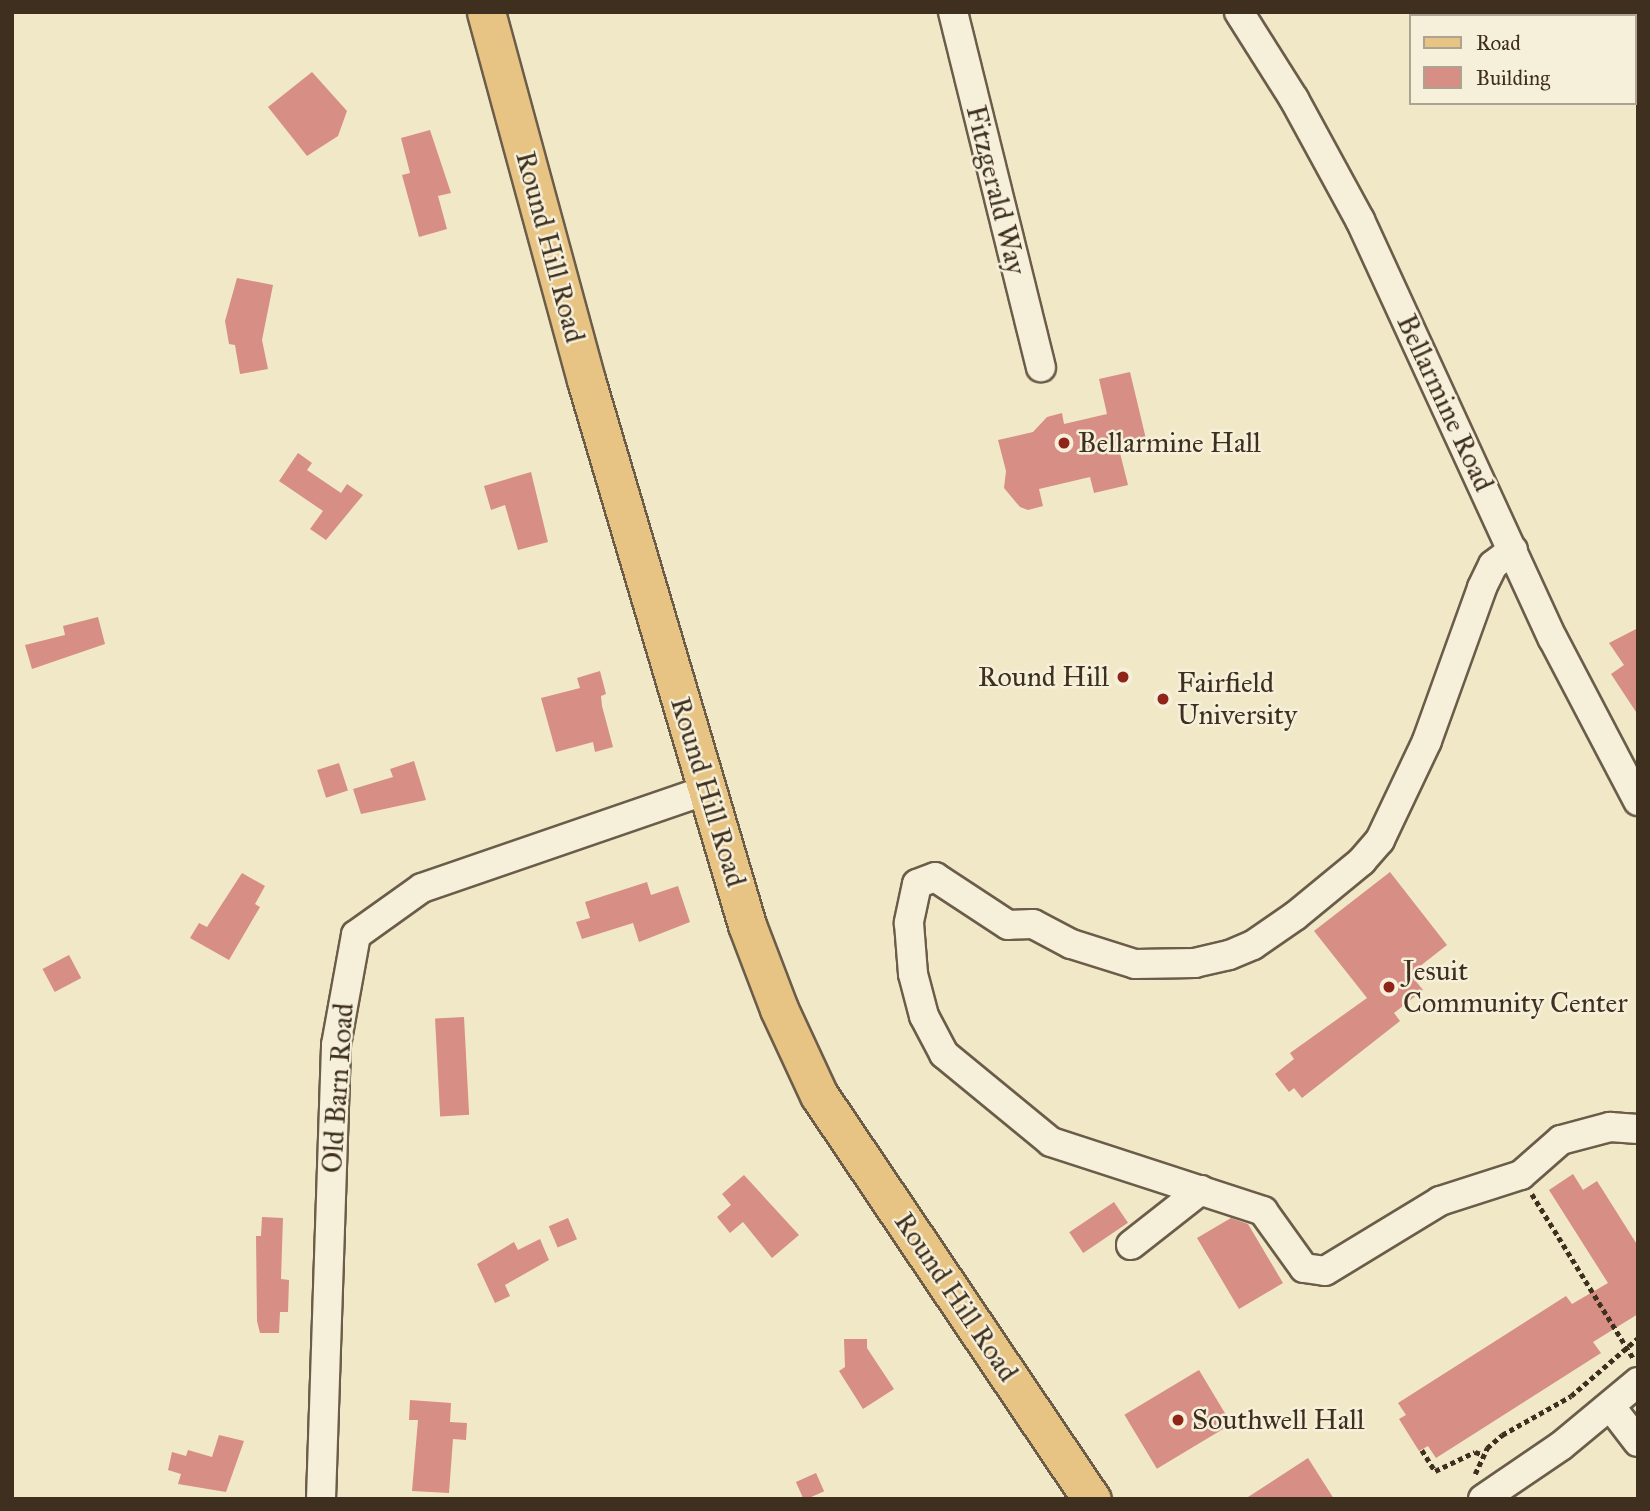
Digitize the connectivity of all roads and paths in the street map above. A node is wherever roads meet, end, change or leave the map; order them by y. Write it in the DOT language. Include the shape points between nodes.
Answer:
graph roads {
  1 [pos="486,12"];
  2 [pos="953,12"];
  3 [pos="1239,12"];
  4 [pos="1041,367"];
  5 [pos="1513,550"];
  6 [pos="707,790"];
  7 [pos="1638,801"];
  8 [pos="1638,1129"];
  9 [pos="1521,1175"];
  10 [pos="1200,1190"];
  11 [pos="1131,1245"];
  12 [pos="1638,1338"];
  13 [pos="1625,1351"];
  14 [pos="1638,1362"];
  15 [pos="1638,1382"];
  16 [pos="1611,1407"];
  17 [pos="1638,1442"];
  18 [pos="1422,1450"];
  19 [pos="1483,1455"];
  20 [pos="1476,1492"];
  21 [pos="321,1499"];
  22 [pos="1092,1499"];
  1 -- 6 [label="main road, Round Hill Road" via="586,380"];
  2 -- 4 [label="street, Fitzgerald Way"];
  3 -- 5 [label="street, Bellarmine Road" via="1294,99 1360,220"];
  5 -- 7 [label="street, Bellarmine Road"];
  5 -- 10 [label="street" via="1493,565 1482,588 1427,740 1380,839 1362,861 1305,909 1253,945 1195,963 1135,964 1072,944 1033,924 1008,925 934,877 917,884 909,923 913,974 924,1016 944,1054 1051,1142"];
  6 -- 21 [label="street, Old Barn Road" via="422,888 356,935 335,1045"];
  6 -- 22 [label="main road, Round Hill Road" via="747,925 819,1096"];
  8 -- 9 [label="street" via="1610,1127 1561,1140"];
  9 -- 10 [label="street" via="1440,1201 1325,1271 1304,1268 1263,1210"];
  9 -- 13 [label="path"];
  10 -- 11 [label="street"];
  12 -- 13 [label="path"];
  13 -- 14 [label="path"];
  13 -- 19 [label="path" via="1571,1396 1502,1435"];
  15 -- 16 [label="street"];
  16 -- 17 [label="street"];
  16 -- 20 [label="street"];
  18 -- 19 [label="path" via="1435,1471 1475,1452"];
  19 -- 20 [label="path"];
}
